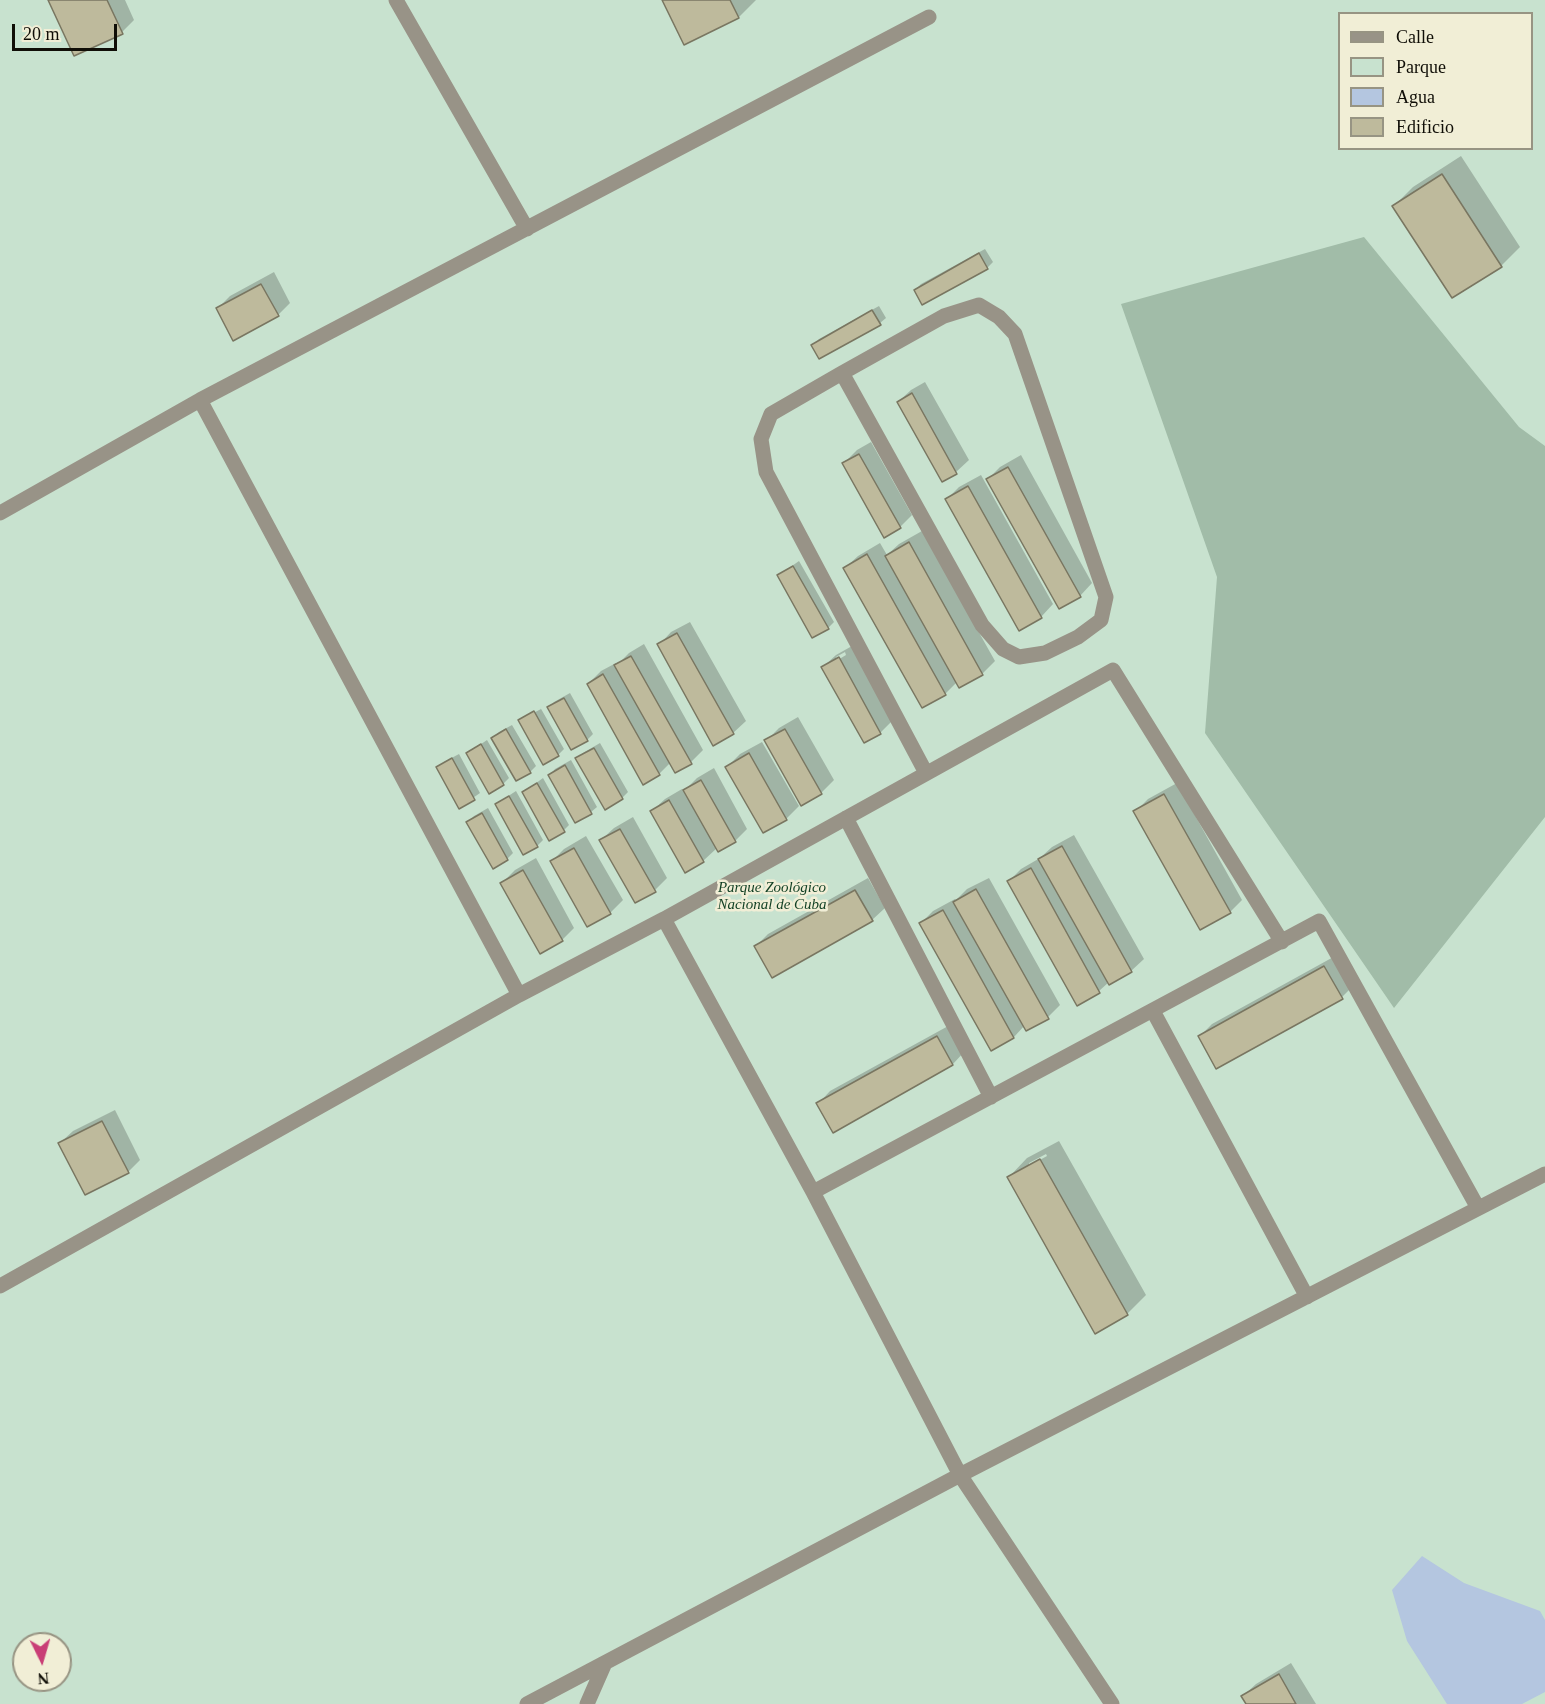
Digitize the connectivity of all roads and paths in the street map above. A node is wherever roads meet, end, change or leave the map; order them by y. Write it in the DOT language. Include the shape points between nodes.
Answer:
graph roads {
  1 [pos="396,0"];
  2 [pos="929,17"];
  3 [pos="527,228"];
  4 [pos="842,373"];
  5 [pos="200,400"];
  6 [pos="0,513"];
  7 [pos="926,773"];
  8 [pos="846,818"];
  9 [pos="664,919"];
  10 [pos="1282,942"];
  11 [pos="519,995"];
  12 [pos="1153,1011"];
  13 [pos="991,1097"];
  14 [pos="1545,1174"];
  15 [pos="813,1192"];
  16 [pos="1478,1208"];
  17 [pos="0,1286"];
  18 [pos="1307,1296"];
  19 [pos="960,1475"];
  20 [pos="605,1663"];
  21 [pos="527,1704"];
  22 [pos="587,1704"];
  23 [pos="1112,1704"];
  1 -- 3 [label="street"];
  2 -- 3 [label="street"];
  3 -- 5 [label="street"];
  4 -- 4 [label="street" via="944,316 979,305 999,317 1015,334 1098,571 1106,597 1101,620 1045,653 1019,657 1003,649 982,625"];
  4 -- 7 [label="street" via="771,414 761,439 766,472"];
  5 -- 6 [label="street"];
  5 -- 11 [label="street"];
  7 -- 8 [label="street"];
  7 -- 10 [label="street" via="1113,670"];
  8 -- 9 [label="street"];
  8 -- 13 [label="street"];
  9 -- 11 [label="street"];
  9 -- 15 [label="street"];
  10 -- 12 [label="street"];
  10 -- 16 [label="street" via="1320,921"];
  11 -- 17 [label="street"];
  12 -- 13 [label="street"];
  12 -- 18 [label="street"];
  13 -- 15 [label="street"];
  14 -- 16 [label="street"];
  15 -- 19 [label="street"];
  16 -- 18 [label="street"];
  18 -- 19 [label="street"];
  19 -- 20 [label="street"];
  19 -- 23 [label="street"];
  20 -- 21 [label="street"];
  20 -- 22 [label="street"];
}
